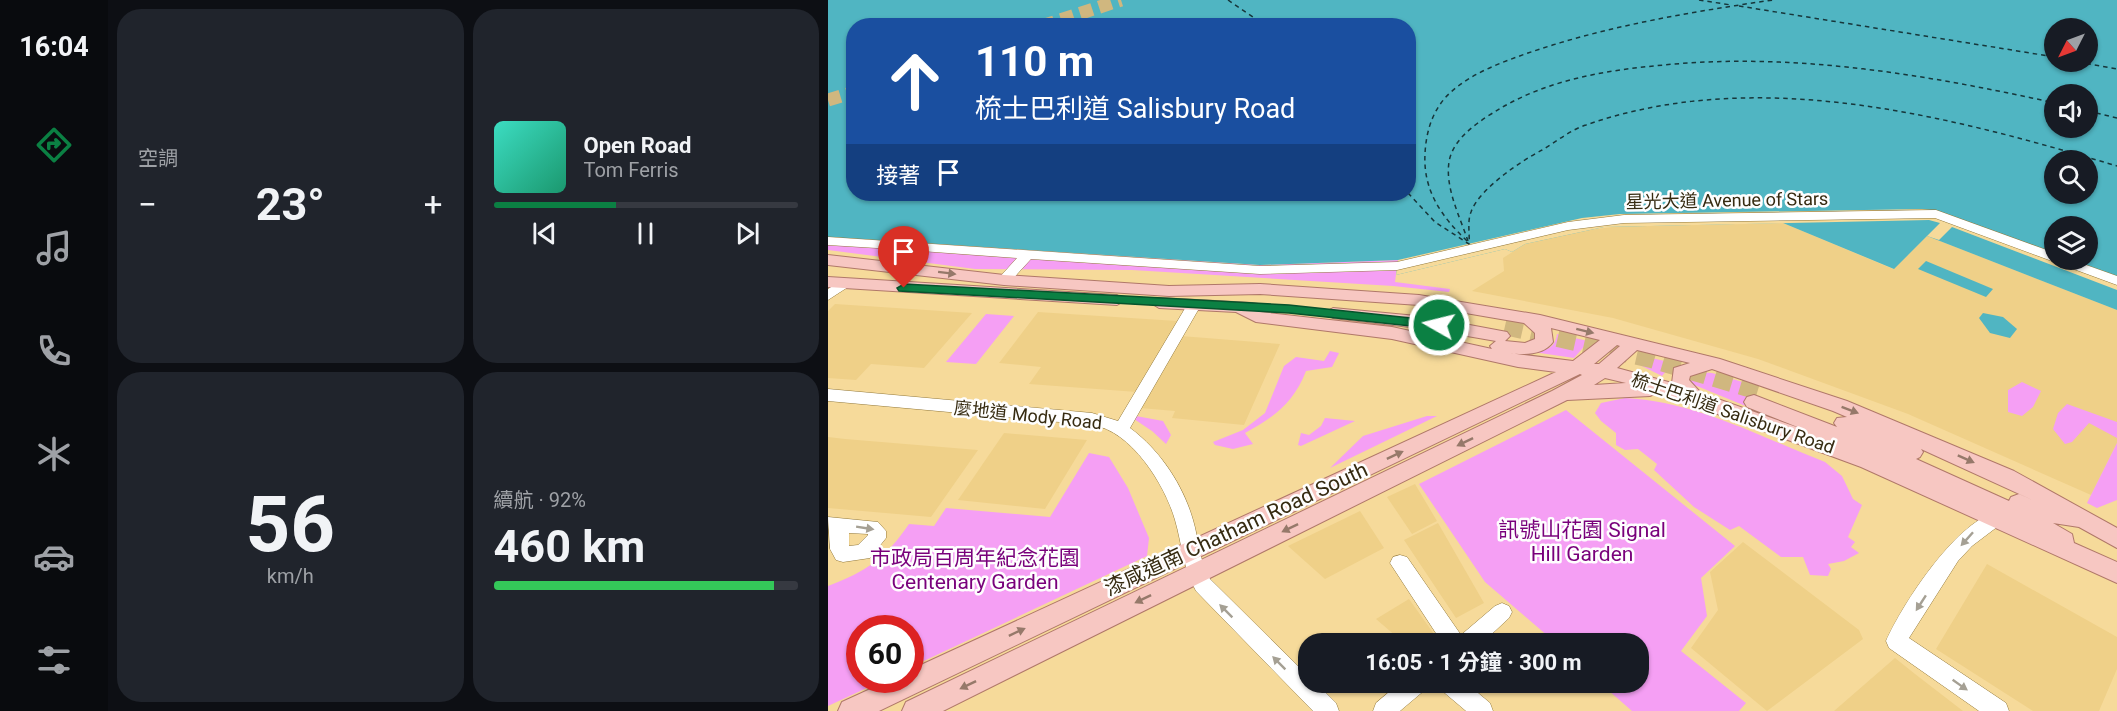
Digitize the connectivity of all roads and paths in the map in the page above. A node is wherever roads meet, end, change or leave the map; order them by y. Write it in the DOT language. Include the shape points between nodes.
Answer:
graph roads {
  1 [pos="828,241"];
  2 [pos="904,246"];
  3 [pos="2044,253"];
  4 [pos="1027,255"];
  5 [pos="828,262"];
  6 [pos="884,265"];
  7 [pos="2088,270"];
  8 [pos="1004,280"];
  9 [pos="2117,281"];
  10 [pos="836,283"];
  11 [pos="1177,292"];
  12 [pos="828,296"];
  13 [pos="1194,305"];
  14 [pos="1241,308"];
  15 [pos="1528,318"];
  16 [pos="1614,338"];
  17 [pos="1634,343"];
  18 [pos="1461,347"];
  19 [pos="1506,358"];
  20 [pos="1714,363"];
  21 [pos="1577,368"];
  22 [pos="1603,371"];
  23 [pos="1673,390"];
  24 [pos="828,395"];
  25 [pos="1559,396"];
  26 [pos="1693,396"];
  27 [pos="1515,400"];
  28 [pos="1121,430"];
  29 [pos="1995,519"];
  30 [pos="2089,523"];
  31 [pos="2117,539"];
  32 [pos="1192,561"];
  33 [pos="2094,561"];
  34 [pos="1400,563"];
  35 [pos="2117,573"];
  36 [pos="1502,612"];
  37 [pos="1448,633"];
  38 [pos="1478,633"];
  39 [pos="1405,693"];
  40 [pos="1461,693"];
  41 [pos="948,704"];
  42 [pos="851,711"];
  43 [pos="915,711"];
  44 [pos="1328,711"];
  45 [pos="1384,711"];
  46 [pos="1482,711"];
  47 [pos="1998,711"];
  1 -- 2 [label="street, 星光大道 Avenue of Stars"];
  2 -- 4 [label="street, 星光大道 Avenue of Stars"];
  2 -- 6 [label="street"];
  3 -- 4 [label="street, 星光大道 Avenue of Stars" via="1951,218 1924,214 1600,221 1397,266 1260,270"];
  4 -- 8 [label="street"];
  5 -- 6 [label="main road, 梳士巴利道 Salisbury Road"];
  5 -- 10 [label="main road"];
  6 -- 8 [label="main road, 梳士巴利道 Salisbury Road, one-way"];
  7 -- 9 [label="street"];
  8 -- 11 [label="main road, 梳士巴利道 Salisbury Road"];
  10 -- 12 [label="street"];
  10 -- 13 [label="main road, 梳士巴利道 Salisbury Road"];
  11 -- 14 [label="main road" via="1374,307 1503,331"];
  11 -- 15 [label="main road, 梳士巴利道 Salisbury Road" via="1260,289 1329,293 1419,300"];
  13 -- 14 [label="main road, 梳士巴利道 Salisbury Road"];
  13 -- 28 [label="street"];
  14 -- 18 [label="main road, 梳士巴利道 Salisbury Road" via="1256,316 1349,327"];
  15 -- 16 [label="main road, 梳士巴利道 Salisbury Road, one-way"];
  15 -- 18 [label="main road" via="1546,336 1545,342 1536,348 1490,344"];
  16 -- 17 [label="main road, 梳士巴利道 Salisbury Road"];
  16 -- 21 [label="main road, 漆咸道南 Chatham Road South"];
  17 -- 20 [label="main road, 梳士巴利道 Salisbury Road"];
  17 -- 22 [label="main road, 漆咸道南 Chatham Road South"];
  18 -- 19 [label="main road, 梳士巴利道 Salisbury Road"];
  19 -- 21 [label="main road, 梳士巴利道 Salisbury Road"];
  19 -- 27 [label="main road" via="1529,375 1530,383"];
  20 -- 26 [label="main road" via="1681,372 1680,381"];
  20 -- 30 [label="main road, 梳士巴利道 Salisbury Road, one-way" via="1906,432 2007,477"];
  21 -- 22 [label="main road, 梳士巴利道 Salisbury Road"];
  21 -- 27 [label="main road, 漆咸道南 Chatham Road South"];
  22 -- 23 [label="main road, 梳士巴利道 Salisbury Road"];
  22 -- 25 [label="main road, 漆咸道南 Chatham Road South"];
  23 -- 25 [label="main road" via="1621,389"];
  23 -- 26 [label="main road, 梳士巴利道 Salisbury Road"];
  24 -- 28 [label="street, 麼地道 Mody Road" via="1103,421"];
  25 -- 32 [label="main road, 漆咸道南 Chatham Road South, one-way"];
  26 -- 29 [label="main road, 梳士巴利道 Salisbury Road" via="1868,461"];
  32 -- 27 [label="main road, 漆咸道南 Chatham Road South, one-way"];
  28 -- 32 [label="street, 麼地道 Mody Road" via="1143,448 1164,479 1184,519"];
  29 -- 33 [label="main road, 梳士巴利道 Salisbury Road"];
  29 -- 47 [label="street, one-way" via="1979,526 1962,544 1896,641"];
  30 -- 31 [label="main road, 梳士巴利道 Salisbury Road"];
  30 -- 33 [label="main road" via="2034,510 1886,439 1756,396 1978,494"];
  32 -- 41 [label="main road, 漆咸道南 Chatham Road South, one-way"];
  42 -- 32 [label="main road, 漆咸道南 Chatham Road South, one-way"];
  44 -- 32 [label="street, 麼地道 Mody Road, one-way" via="1221,605"];
  33 -- 35 [label="main road, 梳士巴利道 Salisbury Road"];
  34 -- 37 [label="street"];
  36 -- 38 [label="street"];
  39 -- 45 [label="street"];
  40 -- 46 [label="street"];
  41 -- 43 [label="main road, 漆咸道南 Chatham Road South"];
}
